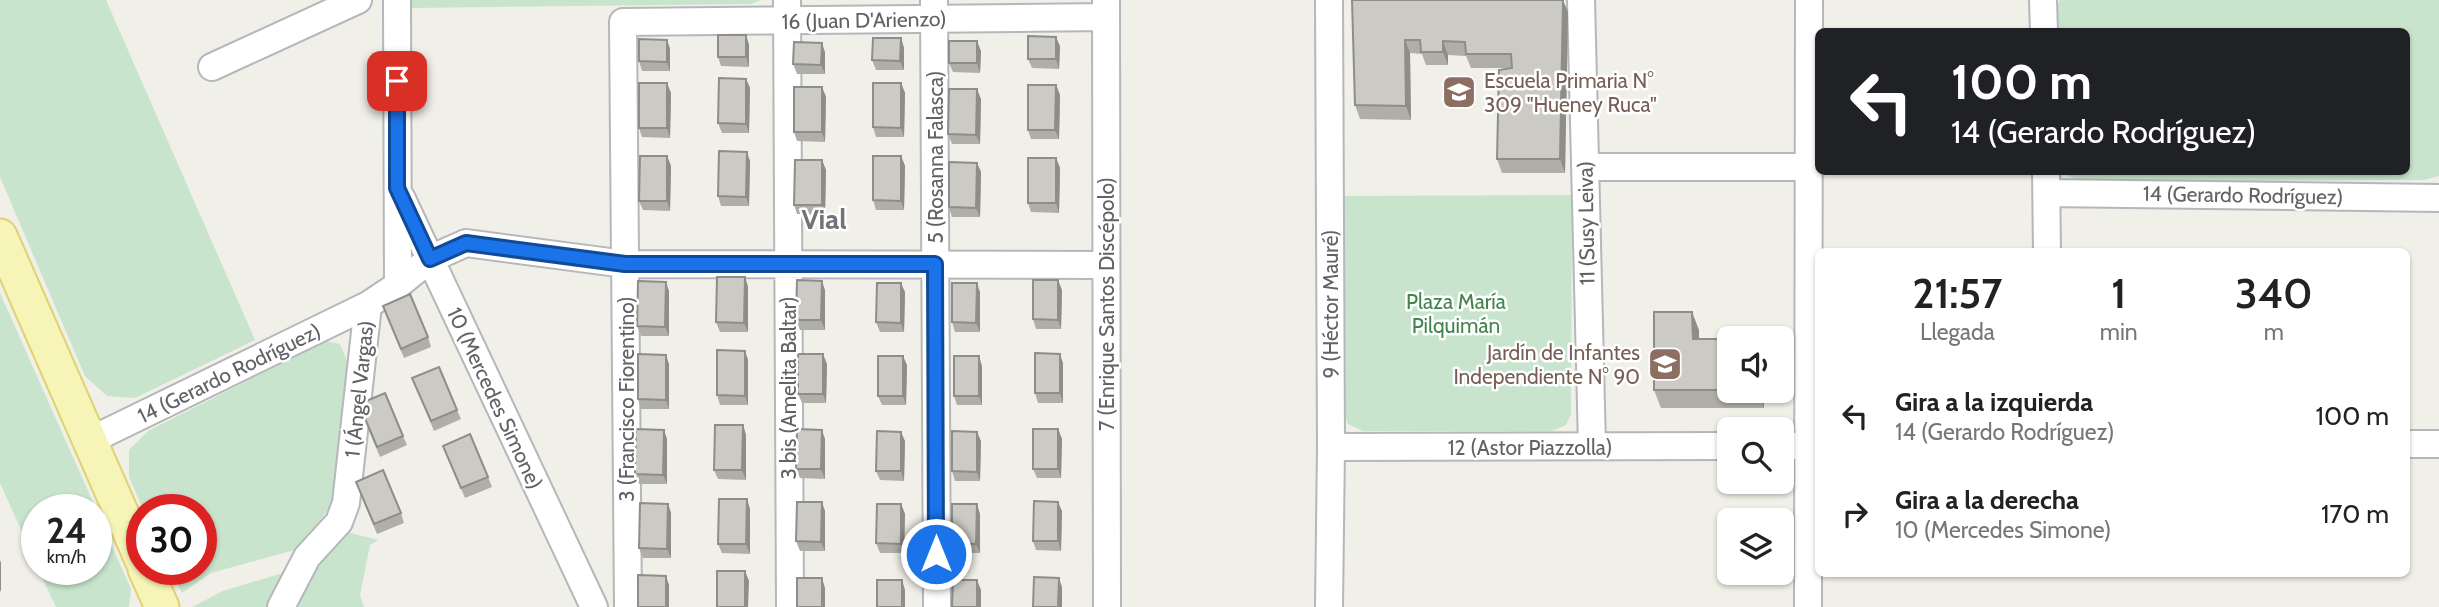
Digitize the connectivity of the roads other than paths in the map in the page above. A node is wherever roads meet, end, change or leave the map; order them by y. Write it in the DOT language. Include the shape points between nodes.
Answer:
graph roads {
  1 [pos="358,0"];
  2 [pos="397,0"];
  3 [pos="1329,0"];
  4 [pos="1581,0"];
  5 [pos="1809,0"];
  6 [pos="2043,0"];
  7 [pos="1106,9"];
  8 [pos="787,10"];
  9 [pos="934,10"];
  10 [pos="623,22"];
  11 [pos="2044,28"];
  12 [pos="212,67"];
  13 [pos="1585,167"];
  14 [pos="1808,167"];
  15 [pos="2046,182"];
  16 [pos="397,188"];
  17 [pos="2439,198"];
  18 [pos="0,236"];
  19 [pos="2048,248"];
  20 [pos="430,259"];
  21 [pos="625,264"];
  22 [pos="788,264"];
  23 [pos="935,264"];
  24 [pos="1106,265"];
  25 [pos="398,285"];
  26 [pos="368,305"];
  27 [pos="89,441"];
  28 [pos="2410,444"];
  29 [pos="2439,444"];
  30 [pos="1591,446"];
  31 [pos="1717,446"];
  32 [pos="1802,446"];
  33 [pos="1331,447"];
  34 [pos="126,524"];
  35 [pos="152,585"];
  36 [pos="162,607"];
  37 [pos="281,607"];
  38 [pos="594,607"];
  39 [pos="628,607"];
  40 [pos="790,607"];
  41 [pos="937,607"];
  42 [pos="1107,607"];
  43 [pos="1329,607"];
  44 [pos="1808,607"];
  1 -- 12 [label="street"];
  2 -- 16 [label="street"];
  3 -- 33 [label="street, 9 (Héctor Mauré)"];
  4 -- 13 [label="street, 11 (Susy Leiva)"];
  5 -- 14 [label="street"];
  6 -- 11 [label="street"];
  7 -- 9 [label="street, 16 (Juan D'Arienzo)"];
  7 -- 24 [label="street, 7 (Enrique Santos Discépolo)"];
  8 -- 9 [label="street, 16 (Juan D'Arienzo)"];
  8 -- 10 [label="street, 16 (Juan D'Arienzo)"];
  8 -- 22 [label="street, 3 bis (Amelita Baltar)"];
  9 -- 23 [label="street, 5 (Rosanna Falasca)"];
  10 -- 21 [label="street, 3 (Francisco Fiorentino)"];
  13 -- 14 [label="street"];
  13 -- 30 [label="street, 11 (Susy Leiva)"];
  14 -- 32 [label="street"];
  15 -- 17 [label="street, 14 (Gerardo Rodríguez)"];
  15 -- 19 [label="street"];
  16 -- 20 [label="street, 10 (Mercedes Simone)"];
  16 -- 25 [label="street"];
  18 -- 27 [label="main road"];
  20 -- 21 [label="street" via="466,243"];
  20 -- 25 [label="street"];
  20 -- 38 [label="street, 10 (Mercedes Simone)"];
  21 -- 22 [label="street"];
  21 -- 39 [label="street, 3 (Francisco Fiorentino)"];
  22 -- 23 [label="street"];
  22 -- 40 [label="street, 3 bis (Amelita Baltar)"];
  23 -- 24 [label="street"];
  23 -- 41 [label="street, 5 (Rosanna Falasca)"];
  24 -- 42 [label="street, 7 (Enrique Santos Discépolo)"];
  25 -- 26 [label="street, 1 (Ángel Vargas)"];
  26 -- 27 [label="street, 14 (Gerardo Rodríguez)"];
  26 -- 37 [label="street, 1 (Ángel Vargas)" via="346,503 339,522 307,557"];
  27 -- 34 [label="main road"];
  28 -- 29 [label="street"];
  30 -- 31 [label="street, 12 (Astor Piazzolla)"];
  30 -- 33 [label="street, 12 (Astor Piazzolla)"];
  32 -- 44 [label="street"];
  33 -- 43 [label="street, 9 (Héctor Mauré)"];
  35 -- 36 [label="main road"];
}
